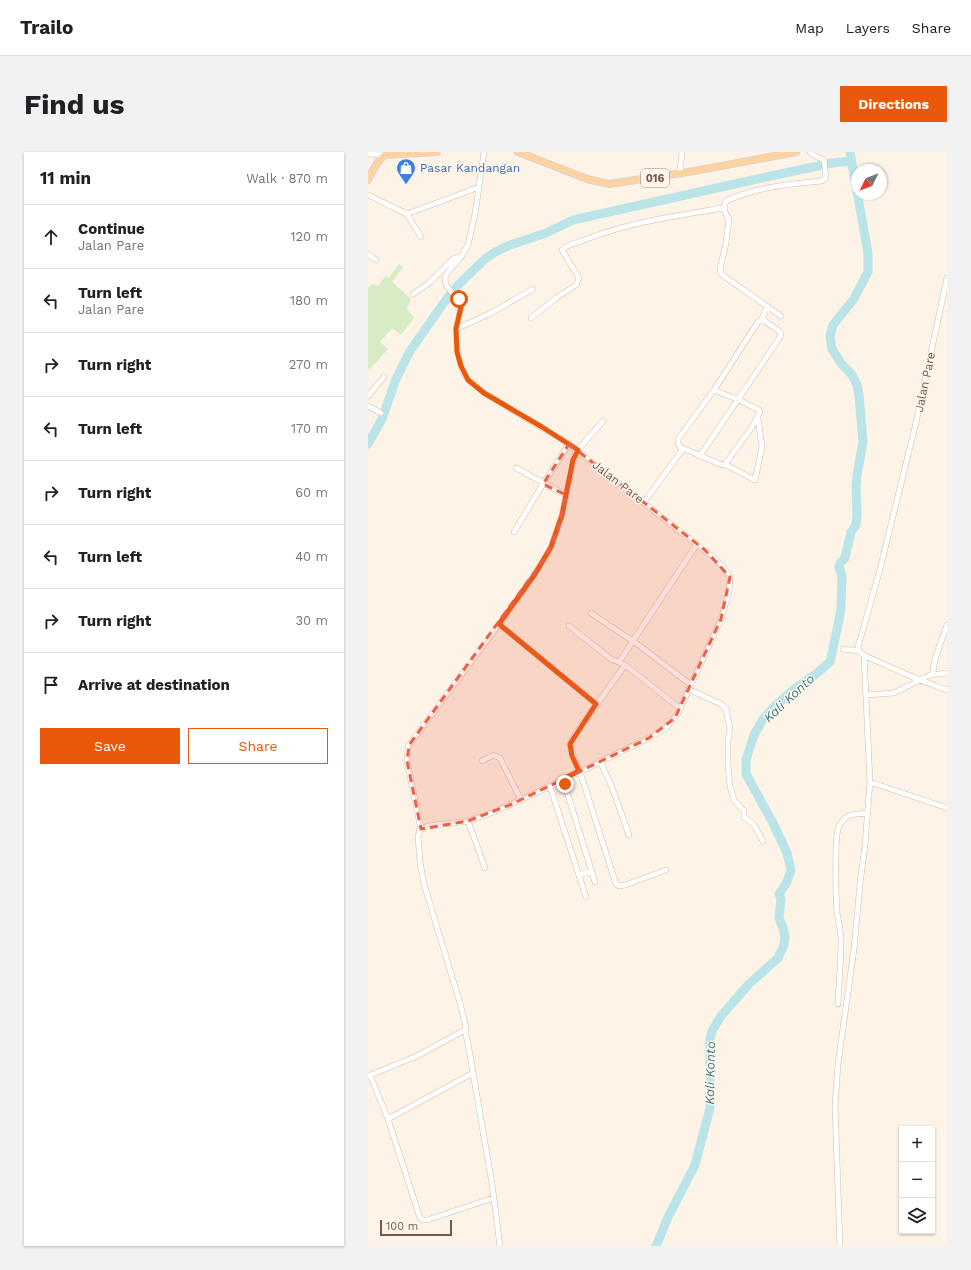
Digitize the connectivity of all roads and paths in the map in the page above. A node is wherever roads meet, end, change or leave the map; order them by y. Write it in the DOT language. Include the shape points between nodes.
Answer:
graph roads {
  1 [pos="437,152"];
  2 [pos="484,152"];
  3 [pos="518,152"];
  4 [pos="682,152"];
  5 [pos="796,152"];
  6 [pos="810,152"];
  7 [pos="375,153"];
  8 [pos="368,154"];
  9 [pos="385,155"];
  10 [pos="680,173"];
  11 [pos="368,180"];
  12 [pos="479,187"];
  13 [pos="368,196"];
  14 [pos="723,208"];
  15 [pos="406,214"];
  16 [pos="421,237"];
  17 [pos="368,254"];
  18 [pos="461,256"];
  19 [pos="376,260"];
  20 [pos="947,278"];
  21 [pos="533,289"];
  22 [pos="413,294"];
  23 [pos="767,306"];
  24 [pos="781,316"];
  25 [pos="531,318"];
  26 [pos="762,319"];
  27 [pos="456,329"];
  28 [pos="384,377"];
  29 [pos="714,390"];
  30 [pos="368,396"];
  31 [pos="739,400"];
  32 [pos="368,406"];
  33 [pos="381,413"];
  34 [pos="758,418"];
  35 [pos="603,421"];
  36 [pos="569,444"];
  37 [pos="683,449"];
  38 [pos="578,450"];
  39 [pos="700,456"];
  40 [pos="724,464"];
  41 [pos="516,468"];
  42 [pos="543,484"];
  43 [pos="566,495"];
  44 [pos="644,502"];
  45 [pos="514,532"];
  46 [pos="697,544"];
  47 [pos="591,613"];
  48 [pos="499,624"];
  49 [pos="947,625"];
  50 [pos="569,626"];
  51 [pos="633,641"];
  52 [pos="843,649"];
  53 [pos="861,653"];
  54 [pos="619,662"];
  55 [pos="625,665"];
  56 [pos="933,674"];
  57 [pos="947,674"];
  58 [pos="920,679"];
  59 [pos="691,688"];
  60 [pos="947,690"];
  61 [pos="866,695"];
  62 [pos="596,704"];
  63 [pos="681,709"];
  64 [pos="482,761"];
  65 [pos="600,761"];
  66 [pos="579,771"];
  67 [pos="563,779"];
  68 [pos="870,782"];
  69 [pos="550,786"];
  70 [pos="521,800"];
  71 [pos="947,808"];
  72 [pos="868,813"];
  73 [pos="468,821"];
  74 [pos="422,829"];
  75 [pos="628,835"];
  76 [pos="763,841"];
  77 [pos="485,868"];
  78 [pos="666,870"];
  79 [pos="592,871"];
  80 [pos="579,875"];
  81 [pos="595,882"];
  82 [pos="586,897"];
  83 [pos="838,1004"];
  84 [pos="465,1029"];
  85 [pos="474,1073"];
  86 [pos="369,1076"];
  87 [pos="388,1120"];
  88 [pos="493,1198"];
  89 [pos="500,1246"];
  90 [pos="840,1246"];
  1 -- 9 [label="main road"];
  2 -- 12 [label="street, Jalan Pare"];
  3 -- 10 [label="main road, 016" via="605,184"];
  4 -- 10 [label="street"];
  5 -- 10 [label="main road, 016"];
  6 -- 14 [label="street" via="824,160 826,178 822,181 782,184 737,195 726,201"];
  7 -- 8 [label="street"];
  7 -- 9 [label="street"];
  9 -- 11 [label="main road"];
  12 -- 15 [label="street"];
  12 -- 18 [label="street, Jalan Pare" via="471,235"];
  13 -- 15 [label="street"];
  14 -- 23 [label="street" via="729,219 721,274"];
  14 -- 25 [label="street" via="628,225 568,245 562,250 579,278 576,285"];
  15 -- 16 [label="street"];
  17 -- 19 [label="street"];
  18 -- 22 [label="street" via="453,259 429,283"];
  18 -- 27 [label="street, Jalan Pare" via="447,273 445,280 446,285 459,299 461,307"];
  20 -- 53 [label="street, Jalan Pare" via="922,397 879,573 859,642"];
  21 -- 27 [label="street"];
  23 -- 24 [label="street"];
  23 -- 26 [label="street"];
  26 -- 29 [label="street"];
  26 -- 31 [label="street" via="781,334"];
  27 -- 36 [label="street, Jalan Pare" via="457,352 468,380 484,393"];
  28 -- 30 [label="street"];
  29 -- 31 [label="street"];
  29 -- 37 [label="street" via="678,439 678,445"];
  31 -- 34 [label="street" via="760,410"];
  31 -- 39 [label="street"];
  32 -- 33 [label="street"];
  34 -- 40 [label="street"];
  34 -- 40 [label="street" via="762,447 755,480"];
  35 -- 38 [label="street"];
  36 -- 38 [label="street, Jalan Pare"];
  36 -- 42 [label="street"];
  37 -- 39 [label="street"];
  37 -- 44 [label="street"];
  38 -- 43 [label="street" via="573,460"];
  38 -- 44 [label="street, Jalan Pare"];
  39 -- 40 [label="street" via="720,465"];
  41 -- 42 [label="street"];
  42 -- 43 [label="street"];
  42 -- 45 [label="street"];
  43 -- 48 [label="street" via="551,547"];
  44 -- 46 [label="street, Jalan Pare"];
  46 -- 51 [label="street"];
  46 -- 59 [label="street, Jalan Pare" via="728,572 730,583 721,619"];
  47 -- 51 [label="street"];
  48 -- 62 [label="street"];
  48 -- 74 [label="street" via="409,746 407,760"];
  49 -- 56 [label="street"];
  50 -- 54 [label="street"];
  51 -- 54 [label="street"];
  51 -- 59 [label="street"];
  52 -- 53 [label="street"];
  53 -- 58 [label="street"];
  53 -- 61 [label="street, Jalan Pare"];
  54 -- 55 [label="street"];
  55 -- 62 [label="street"];
  55 -- 63 [label="street"];
  56 -- 57 [label="street"];
  56 -- 58 [label="street"];
  58 -- 60 [label="street"];
  58 -- 61 [label="street" via="894,693"];
  59 -- 63 [label="street, Jalan Pare"];
  59 -- 76 [label="street" via="726,709 730,729 730,786 737,804 742,807 744,817 754,825"];
  61 -- 68 [label="street, Jalan Pare"];
  62 -- 66 [label="street" via="570,744"];
  63 -- 65 [label="street, Jalan Pare" via="662,731"];
  64 -- 70 [label="street" via="493,755 500,758"];
  65 -- 66 [label="street, Jalan Pare"];
  65 -- 75 [label="street" via="612,787"];
  66 -- 67 [label="street, Jalan Pare"];
  66 -- 78 [label="street" via="616,884 625,885"];
  67 -- 69 [label="street, Jalan Pare"];
  67 -- 79 [label="street"];
  68 -- 71 [label="street"];
  68 -- 72 [label="street, Jalan Pare"];
  69 -- 70 [label="street, Jalan Pare"];
  69 -- 80 [label="street"];
  70 -- 73 [label="street, Jalan Pare"];
  72 -- 83 [label="street" via="852,814 837,830 837,912 841,939"];
  72 -- 90 [label="street, Jalan Pare" via="835,1105"];
  73 -- 74 [label="street, Jalan Pare" via="432,825"];
  73 -- 77 [label="street"];
  74 -- 84 [label="street" via="418,842 424,884 460,1003"];
  79 -- 80 [label="street"];
  79 -- 81 [label="street"];
  80 -- 82 [label="street"];
  84 -- 85 [label="street"];
  84 -- 86 [label="street" via="417,1056"];
  85 -- 87 [label="street"];
  85 -- 88 [label="street"];
  86 -- 87 [label="street"];
  87 -- 88 [label="street" via="422,1220"];
  88 -- 89 [label="street"];
}
